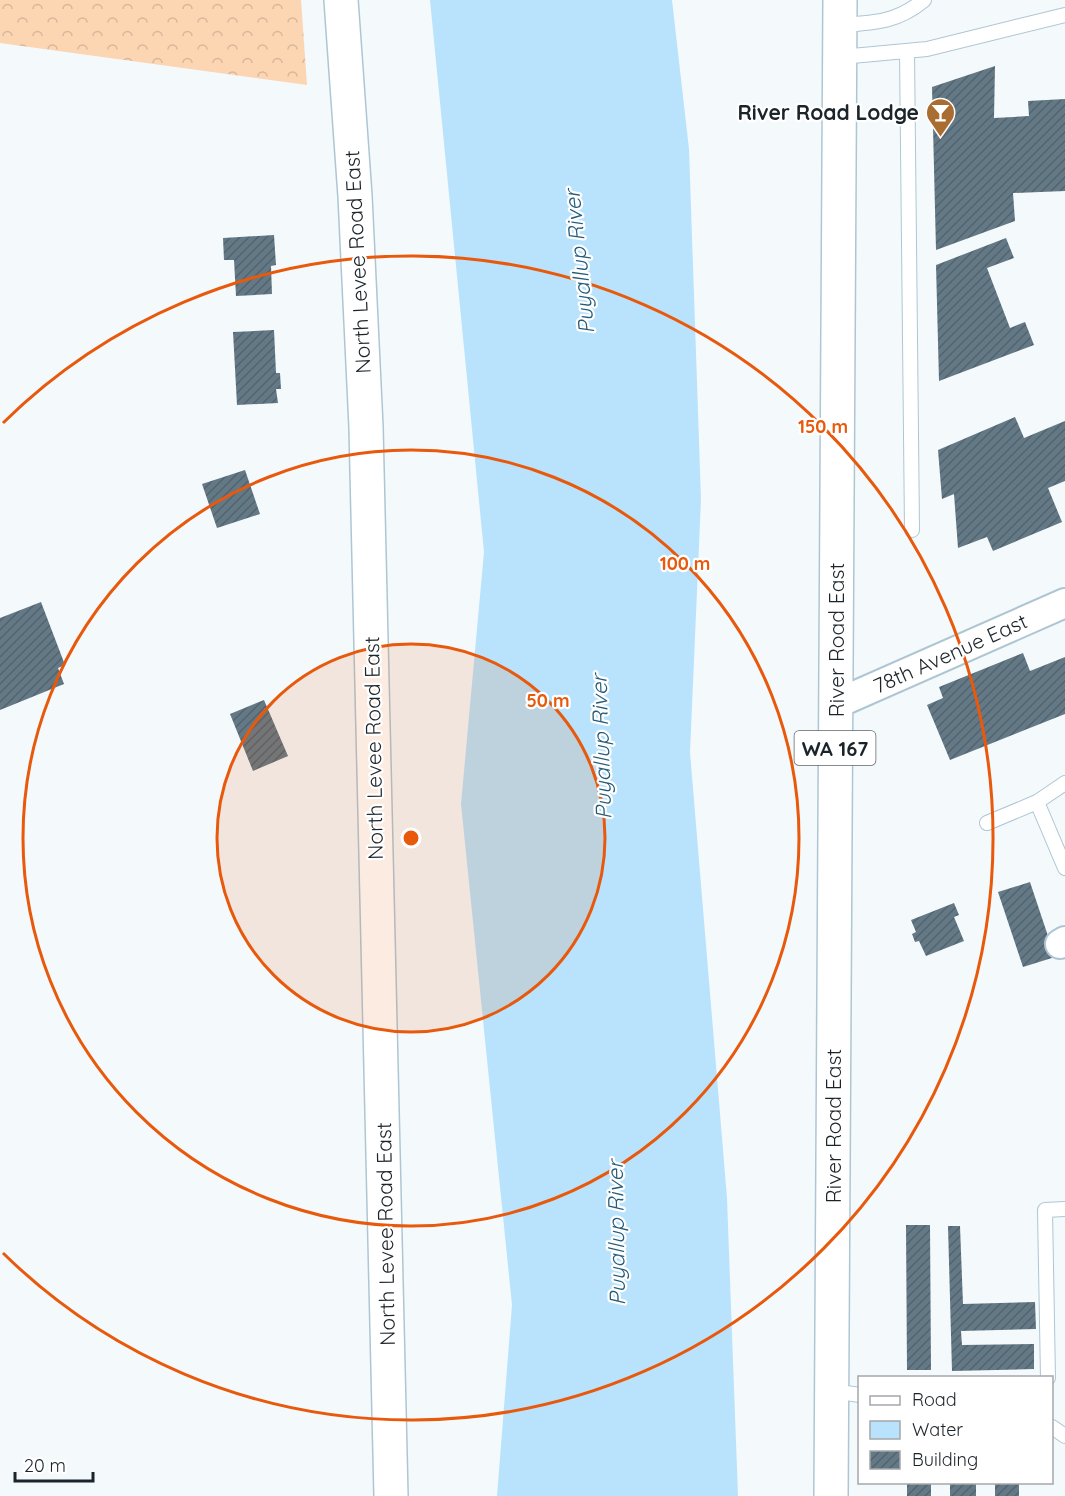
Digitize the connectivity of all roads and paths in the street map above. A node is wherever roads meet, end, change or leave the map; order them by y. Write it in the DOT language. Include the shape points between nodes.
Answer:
graph roads {
  1 [pos="341,0"];
  2 [pos="924,0"];
  3 [pos="839,12"];
  4 [pos="1065,15"];
  5 [pos="907,51"];
  6 [pos="841,57"];
  7 [pos="912,530"];
  8 [pos="1065,603"];
  9 [pos="836,704"];
  10 [pos="1065,783"];
  11 [pos="1037,802"];
  12 [pos="987,823"];
  13 [pos="1065,867"];
  14 [pos="1065,1209"];
  15 [pos="1048,1376"];
  16 [pos="846,1393"];
  17 [pos="391,1496"];
  18 [pos="831,1496"];
  1 -- 17 [label="street, North Levee Road East" via="366,427"];
  2 -- 3 [label="lane" via="903,15 879,23"];
  3 -- 6 [label="street, River Road East / WA 167"];
  4 -- 5 [label="lane"];
  5 -- 6 [label="lane"];
  5 -- 7 [label="lane"];
  6 -- 9 [label="street, River Road East / WA 167"];
  8 -- 9 [label="street, 78th Avenue East"];
  9 -- 16 [label="street, River Road East / WA 167"];
  10 -- 11 [label="lane"];
  11 -- 12 [label="lane"];
  11 -- 13 [label="lane"];
  14 -- 15 [label="lane" via="1045,1210"];
  16 -- 18 [label="street, River Road East / WA 167"];
}
